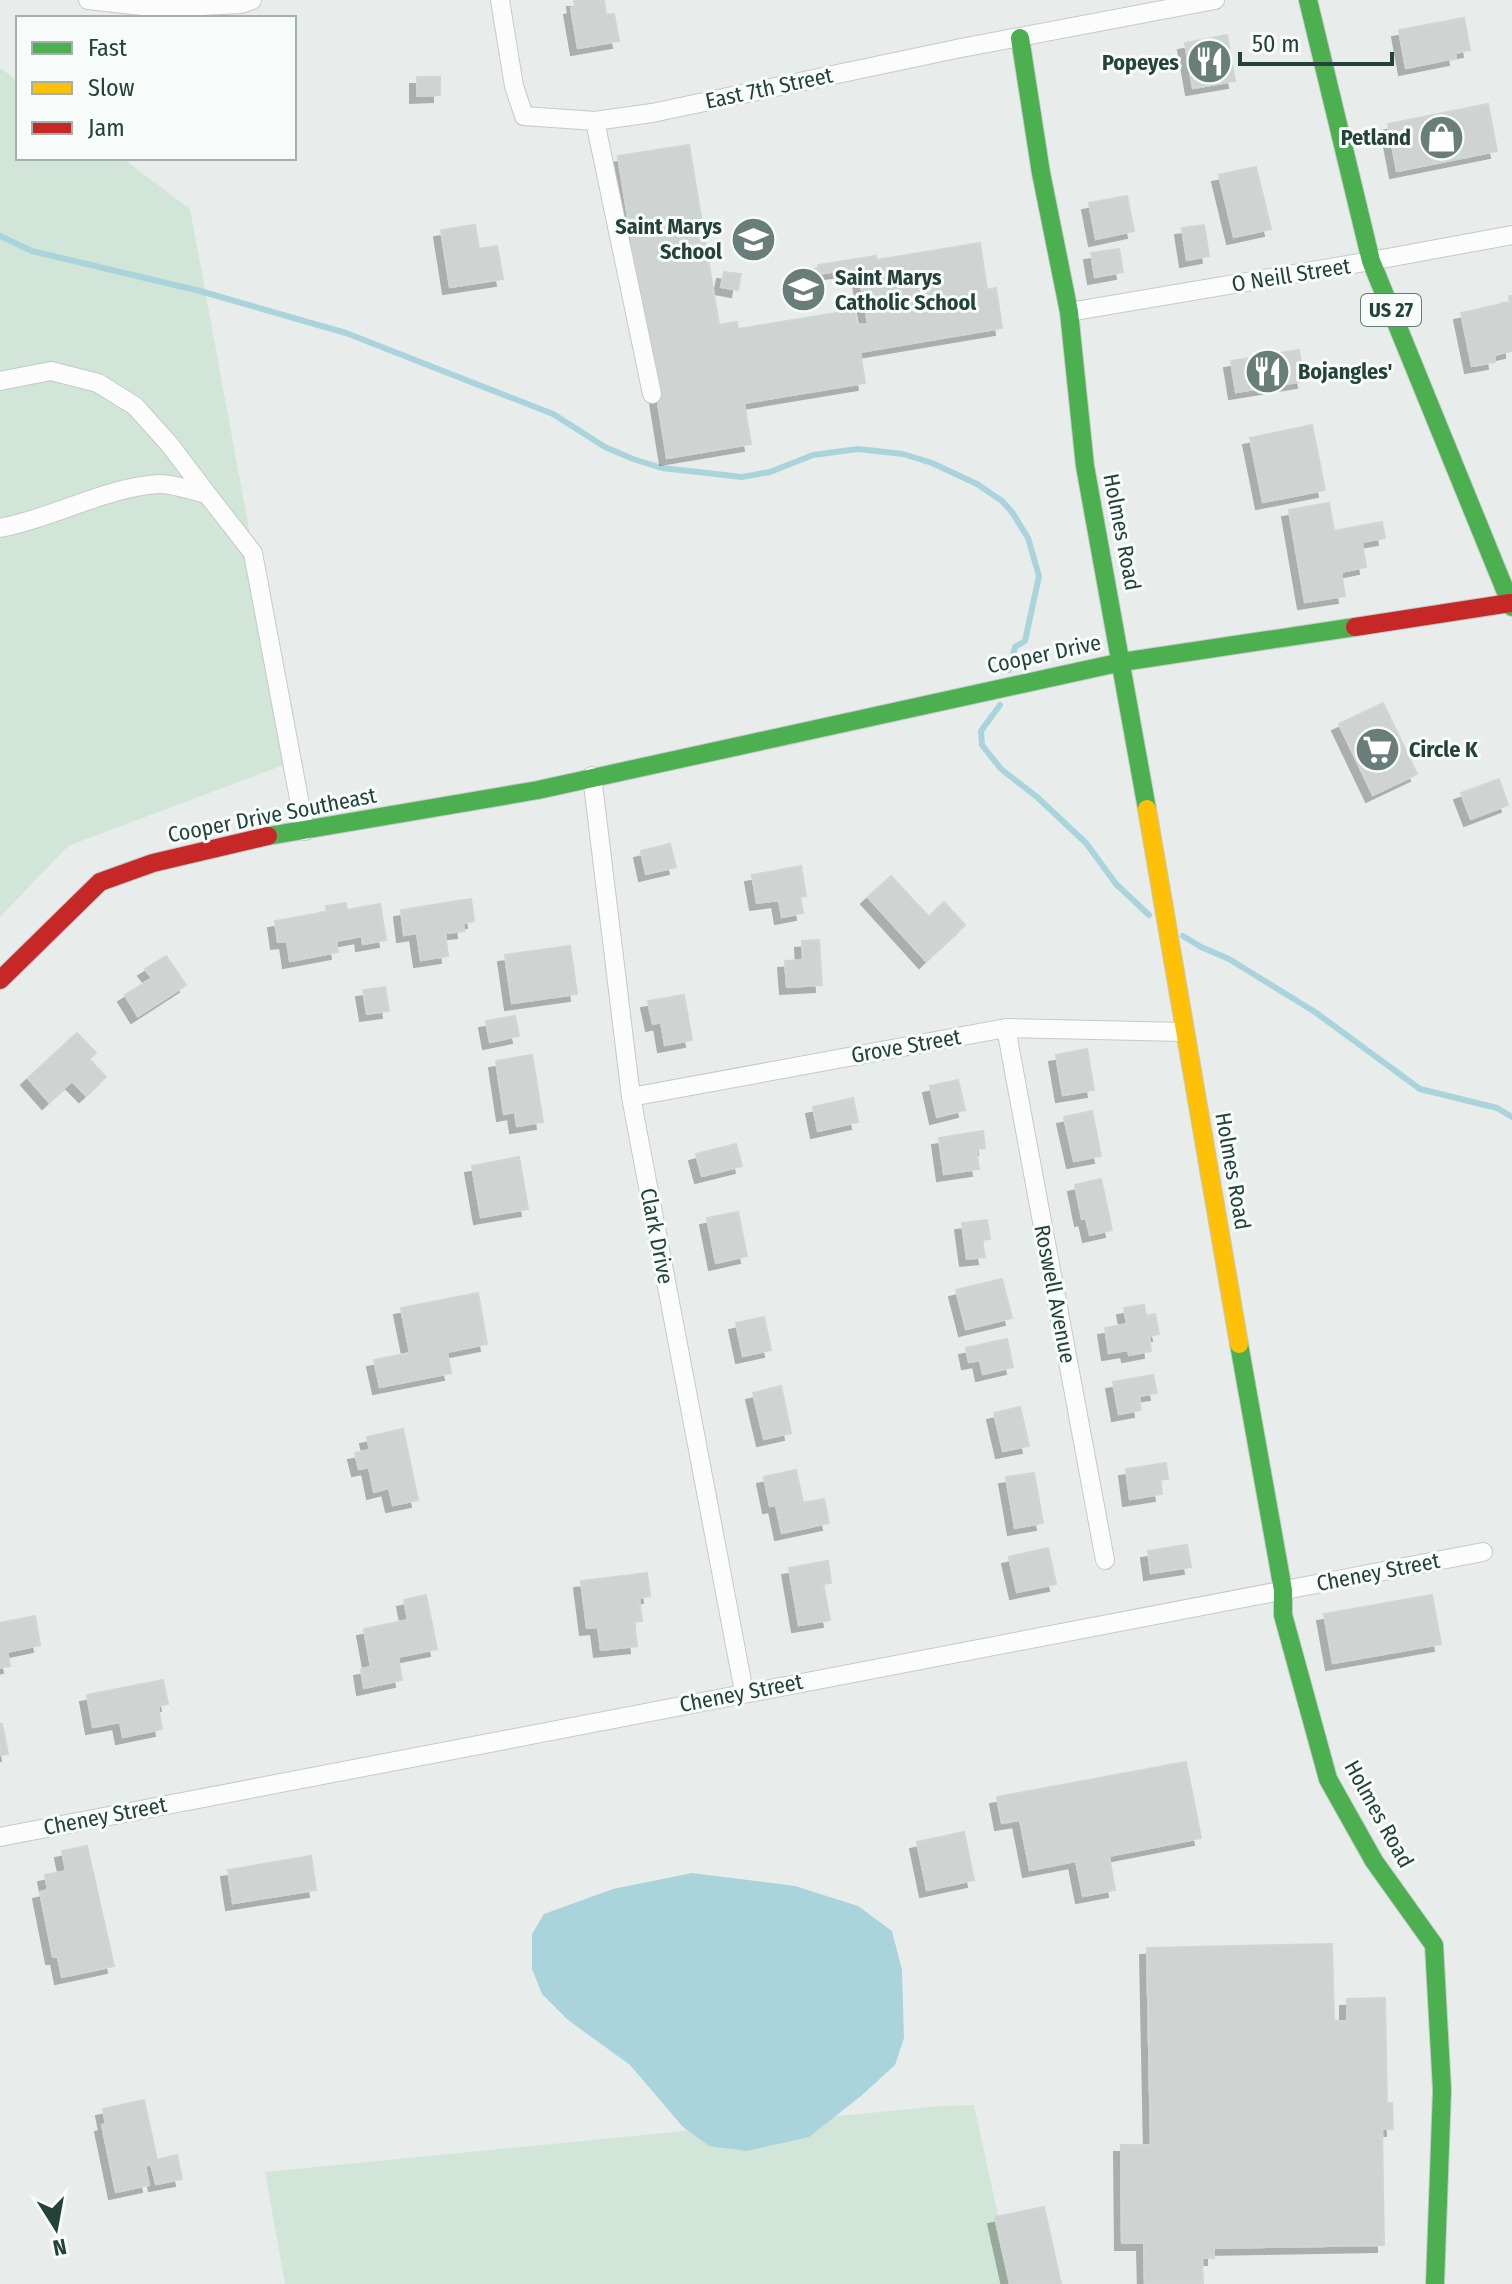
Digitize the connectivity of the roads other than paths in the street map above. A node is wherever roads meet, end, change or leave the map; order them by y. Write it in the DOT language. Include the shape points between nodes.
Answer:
graph roads {
  1 [pos="88,0"];
  2 [pos="252,0"];
  3 [pos="500,0"];
  4 [pos="1215,0"];
  5 [pos="1308,0"];
  6 [pos="1020,38"];
  7 [pos="595,121"];
  8 [pos="1512,235"];
  9 [pos="1371,261"];
  10 [pos="1069,312"];
  11 [pos="0,381"];
  12 [pos="652,394"];
  13 [pos="207,494"];
  14 [pos="0,528"];
  15 [pos="1511,605"];
  16 [pos="1122,662"];
  17 [pos="592,776"];
  18 [pos="305,831"];
  19 [pos="0,980"];
  20 [pos="1006,1028"];
  21 [pos="1184,1032"];
  22 [pos="631,1097"];
  23 [pos="1483,1552"];
  24 [pos="1105,1560"];
  25 [pos="1283,1590"];
  26 [pos="744,1692"];
  27 [pos="0,1837"];
  28 [pos="1435,2284"];
  1 -- 2 [label="street" via="161,8"];
  3 -- 7 [label="street, East 7th Street" via="524,116"];
  4 -- 6 [label="street, East 7th Street"];
  5 -- 9 [label="street, US 27"];
  6 -- 7 [label="street, East 7th Street"];
  6 -- 10 [label="street, Holmes Road"];
  7 -- 12 [label="street"];
  8 -- 9 [label="street, O Neill Street"];
  9 -- 10 [label="street, O Neill Street"];
  9 -- 15 [label="street, US 27"];
  10 -- 16 [label="street, Holmes Road" via="1085,466"];
  11 -- 13 [label="street" via="51,371 98,383 135,406"];
  13 -- 14 [label="street" via="161,484 133,488"];
  13 -- 18 [label="street" via="253,553"];
  15 -- 16 [label="street, Cooper Drive"];
  16 -- 17 [label="street, Cooper Drive"];
  16 -- 21 [label="street, Holmes Road"];
  17 -- 18 [label="street, Cooper Drive Southeast"];
  17 -- 22 [label="street, Clark Drive"];
  18 -- 19 [label="street, Cooper Drive Southeast" via="153,863 100,882"];
  20 -- 21 [label="street, Grove Street"];
  20 -- 22 [label="street, Grove Street"];
  20 -- 24 [label="street, Roswell Avenue"];
  21 -- 25 [label="street, Holmes Road"];
  22 -- 26 [label="street, Clark Drive"];
  23 -- 25 [label="street, Cheney Street"];
  25 -- 26 [label="street, Cheney Street"];
  25 -- 28 [label="street, Holmes Road" via="1283,1615 1328,1779 1374,1861 1434,1945 1442,2090"];
  26 -- 27 [label="street, Cheney Street"];
}
